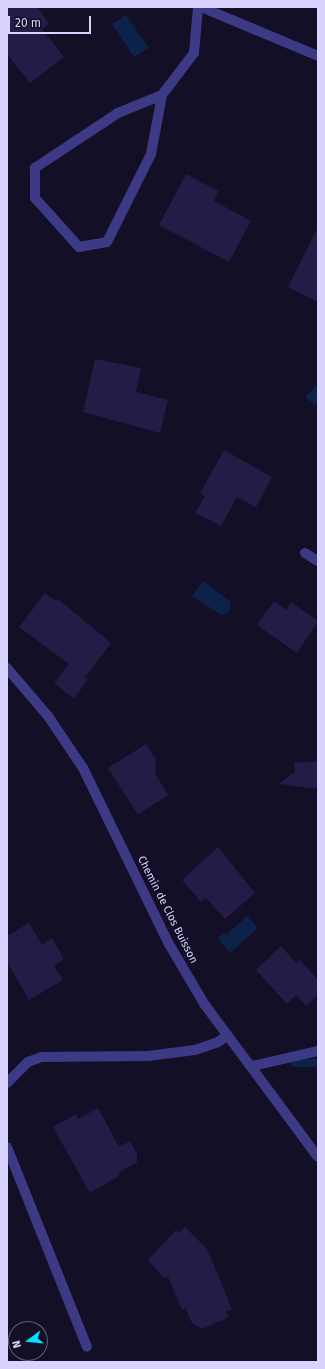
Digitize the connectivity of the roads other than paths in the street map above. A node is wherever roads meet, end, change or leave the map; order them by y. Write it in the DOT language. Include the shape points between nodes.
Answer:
graph roads {
  1 [pos="200,7"];
  2 [pos="318,56"];
  3 [pos="162,95"];
  4 [pos="306,553"];
  5 [pos="318,561"];
  6 [pos="7,668"];
  7 [pos="228,1035"];
  8 [pos="318,1051"];
  9 [pos="252,1066"];
  10 [pos="7,1083"];
  11 [pos="7,1147"];
  12 [pos="318,1157"];
  13 [pos="87,1347"];
  1 -- 2 [label="street"];
  1 -- 3 [label="street" via="194,53"];
  3 -- 3 [label="street" via="118,113 35,168 35,198 79,247 108,242 151,154"];
  4 -- 5 [label="street"];
  6 -- 7 [label="street, Chemin de Clos Buisson" via="48,716 83,768 169,944 205,1005"];
  7 -- 9 [label="street, Chemin de Clos Buisson"];
  7 -- 10 [label="street" via="218,1042 195,1050 148,1056 42,1057 28,1062"];
  8 -- 9 [label="street"];
  9 -- 12 [label="street, Chemin de Clos Buisson"];
  11 -- 13 [label="street"];
}
